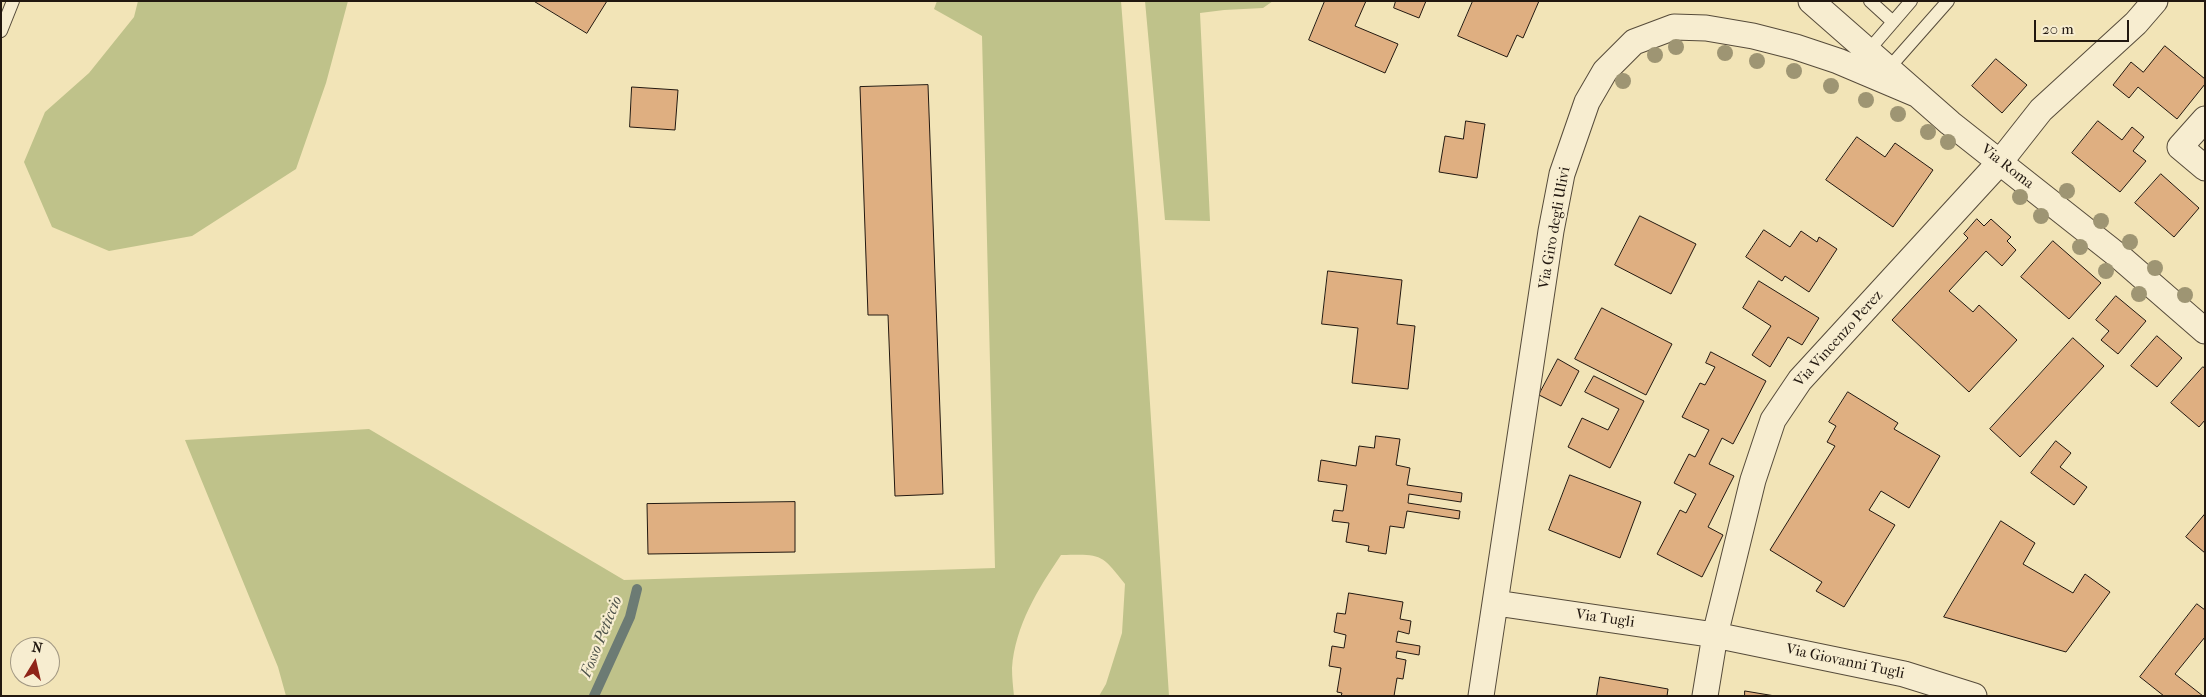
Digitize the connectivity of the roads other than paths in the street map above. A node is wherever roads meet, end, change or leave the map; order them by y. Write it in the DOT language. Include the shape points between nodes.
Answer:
graph roads {
  1 [pos="13,1"];
  2 [pos="1811,1"];
  3 [pos="1870,1"];
  4 [pos="1911,1"];
  5 [pos="1948,1"];
  6 [pos="2154,1"];
  7 [pos="1894,22"];
  8 [pos="1,31"];
  9 [pos="1868,51"];
  10 [pos="1888,69"];
  11 [pos="1916,94"];
  12 [pos="2205,119"];
  13 [pos="2000,162"];
  14 [pos="2205,168"];
  15 [pos="2205,331"];
  16 [pos="1496,603"];
  17 [pos="1715,635"];
  18 [pos="1481,696"];
  19 [pos="1705,696"];
  20 [pos="1974,696"];
  1 -- 8 [label="lane"];
  2 -- 9 [label="street, Via Roma"];
  3 -- 7 [label="lane"];
  4 -- 7 [label="lane"];
  5 -- 10 [label="lane"];
  6 -- 13 [label="street, Via Vincenzo Perez" via="2136,23 2041,110"];
  7 -- 9 [label="lane"];
  9 -- 10 [label="street, Via Roma"];
  10 -- 11 [label="street, Via Roma"];
  11 -- 13 [label="street, Via Roma"];
  11 -- 16 [label="street, Via Giro degli Ulivi" via="1796,46 1706,28 1674,27 1634,42 1605,71 1587,102 1562,174"];
  12 -- 14 [label="street" via="2180,147"];
  13 -- 15 [label="street, Via Roma" via="2122,258"];
  13 -- 17 [label="street, Via Vincenzo Perez" via="1800,380 1773,420 1753,480"];
  16 -- 17 [label="street, Via Tugli"];
  16 -- 18 [label="street, Via Giro degli Ulivi"];
  17 -- 19 [label="street, Via Vincenzo Perez"];
  17 -- 20 [label="street, Via Giovanni Tugli" via="1904,674"];
}
